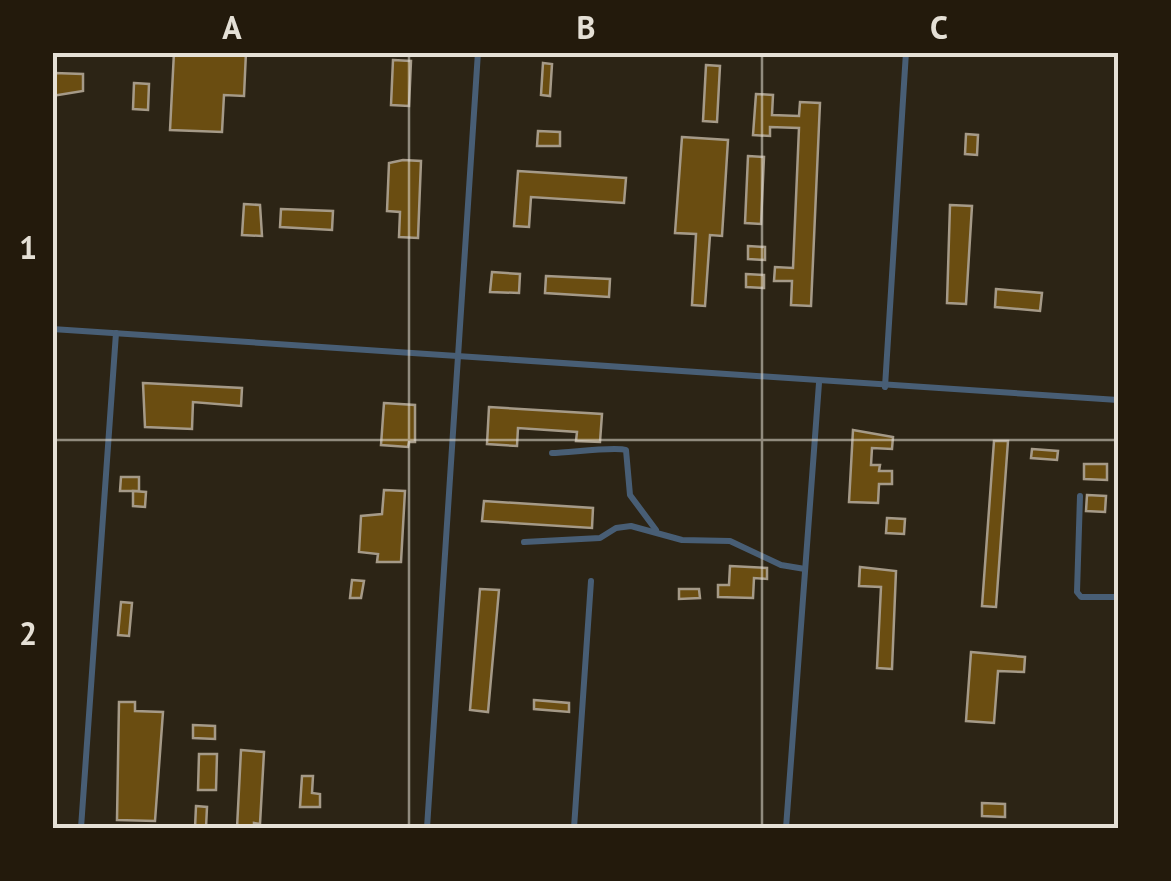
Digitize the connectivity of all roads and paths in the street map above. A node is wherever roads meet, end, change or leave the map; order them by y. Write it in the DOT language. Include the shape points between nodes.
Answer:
graph roads {
  1 [pos="478,52"];
  2 [pos="906,52"];
  3 [pos="52,329"];
  4 [pos="116,332"];
  5 [pos="458,359"];
  6 [pos="818,383"];
  7 [pos="884,386"];
  8 [pos="1118,400"];
  9 [pos="552,453"];
  10 [pos="1080,496"];
  11 [pos="656,531"];
  12 [pos="524,542"];
  13 [pos="806,569"];
  14 [pos="591,582"];
  15 [pos="1118,597"];
  16 [pos="82,828"];
  17 [pos="427,828"];
  18 [pos="574,828"];
  19 [pos="786,828"];
  1 -- 5 [label="lane"];
  2 -- 7 [label="lane"];
  3 -- 4 [label="lane"];
  4 -- 5 [label="lane"];
  4 -- 16 [label="lane"];
  5 -- 6 [label="lane"];
  5 -- 17 [label="lane"];
  6 -- 7 [label="lane"];
  6 -- 13 [label="lane"];
  7 -- 8 [label="lane"];
  9 -- 11 [label="lane" via="626,450 630,495"];
  10 -- 15 [label="lane" via="1078,592"];
  11 -- 12 [label="lane" via="631,526 600,538"];
  11 -- 13 [label="lane" via="682,540 730,541"];
  13 -- 19 [label="lane"];
  14 -- 18 [label="lane"];
}
